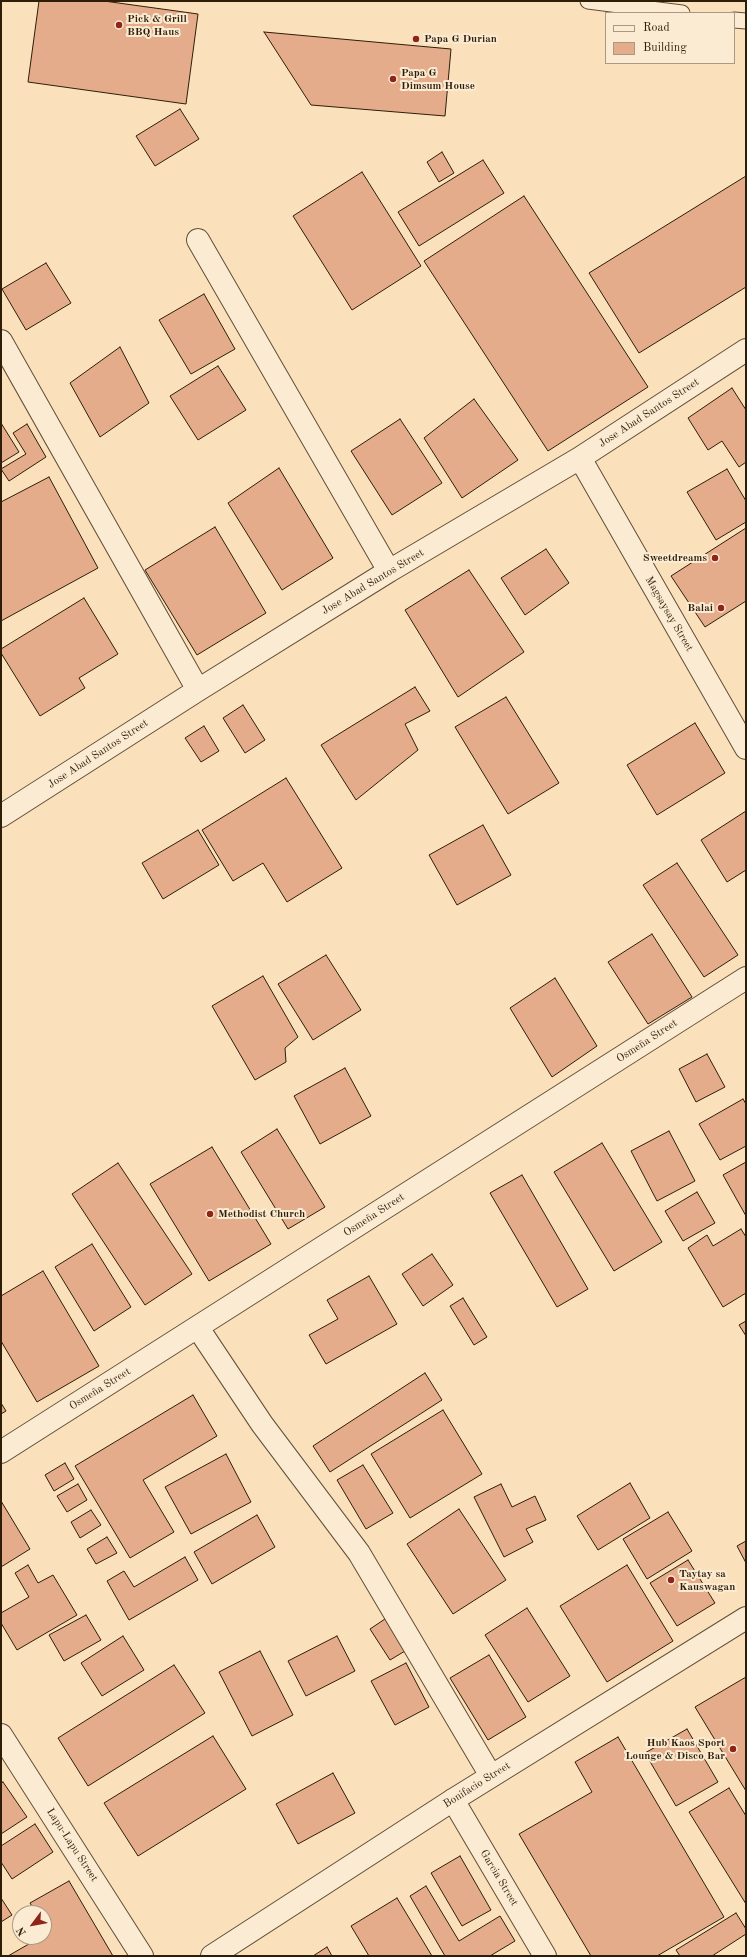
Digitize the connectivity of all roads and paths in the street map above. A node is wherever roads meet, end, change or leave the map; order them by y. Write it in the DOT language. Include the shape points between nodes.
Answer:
graph roads {
  1 [pos="588,1"];
  2 [pos="674,12"];
  3 [pos="735,20"];
  4 [pos="746,21"];
  5 [pos="198,240"];
  6 [pos="1,341"];
  7 [pos="746,350"];
  8 [pos="580,458"];
  9 [pos="389,571"];
  10 [pos="198,690"];
  11 [pos="746,748"];
  12 [pos="1,816"];
  13 [pos="746,978"];
  14 [pos="198,1328"];
  15 [pos="1,1452"];
  16 [pos="746,1618"];
  17 [pos="1,1734"];
  18 [pos="491,1776"];
  19 [pos="453,1800"];
  20 [pos="142,1956"];
  21 [pos="212,1956"];
  22 [pos="545,1956"];
  1 -- 2 [label="lane"];
  3 -- 4 [label="lane"];
  5 -- 9 [label="street"];
  6 -- 10 [label="street"];
  7 -- 8 [label="street, Jose Abad Santos Street"];
  8 -- 9 [label="street, Jose Abad Santos Street"];
  8 -- 11 [label="street, Magsaysay Street"];
  9 -- 10 [label="street, Jose Abad Santos Street"];
  10 -- 12 [label="street, Jose Abad Santos Street"];
  13 -- 14 [label="street, Osmeña Street"];
  14 -- 15 [label="street, Osmeña Street"];
  14 -- 18 [label="street" via="262,1424 359,1553"];
  16 -- 18 [label="street, Bonifacio Street"];
  17 -- 20 [label="street, Lapu-Lapu Street"];
  18 -- 19 [label="street, Bonifacio Street"];
  19 -- 21 [label="street, Bonifacio Street"];
  19 -- 22 [label="street, Garcia Street"];
}
